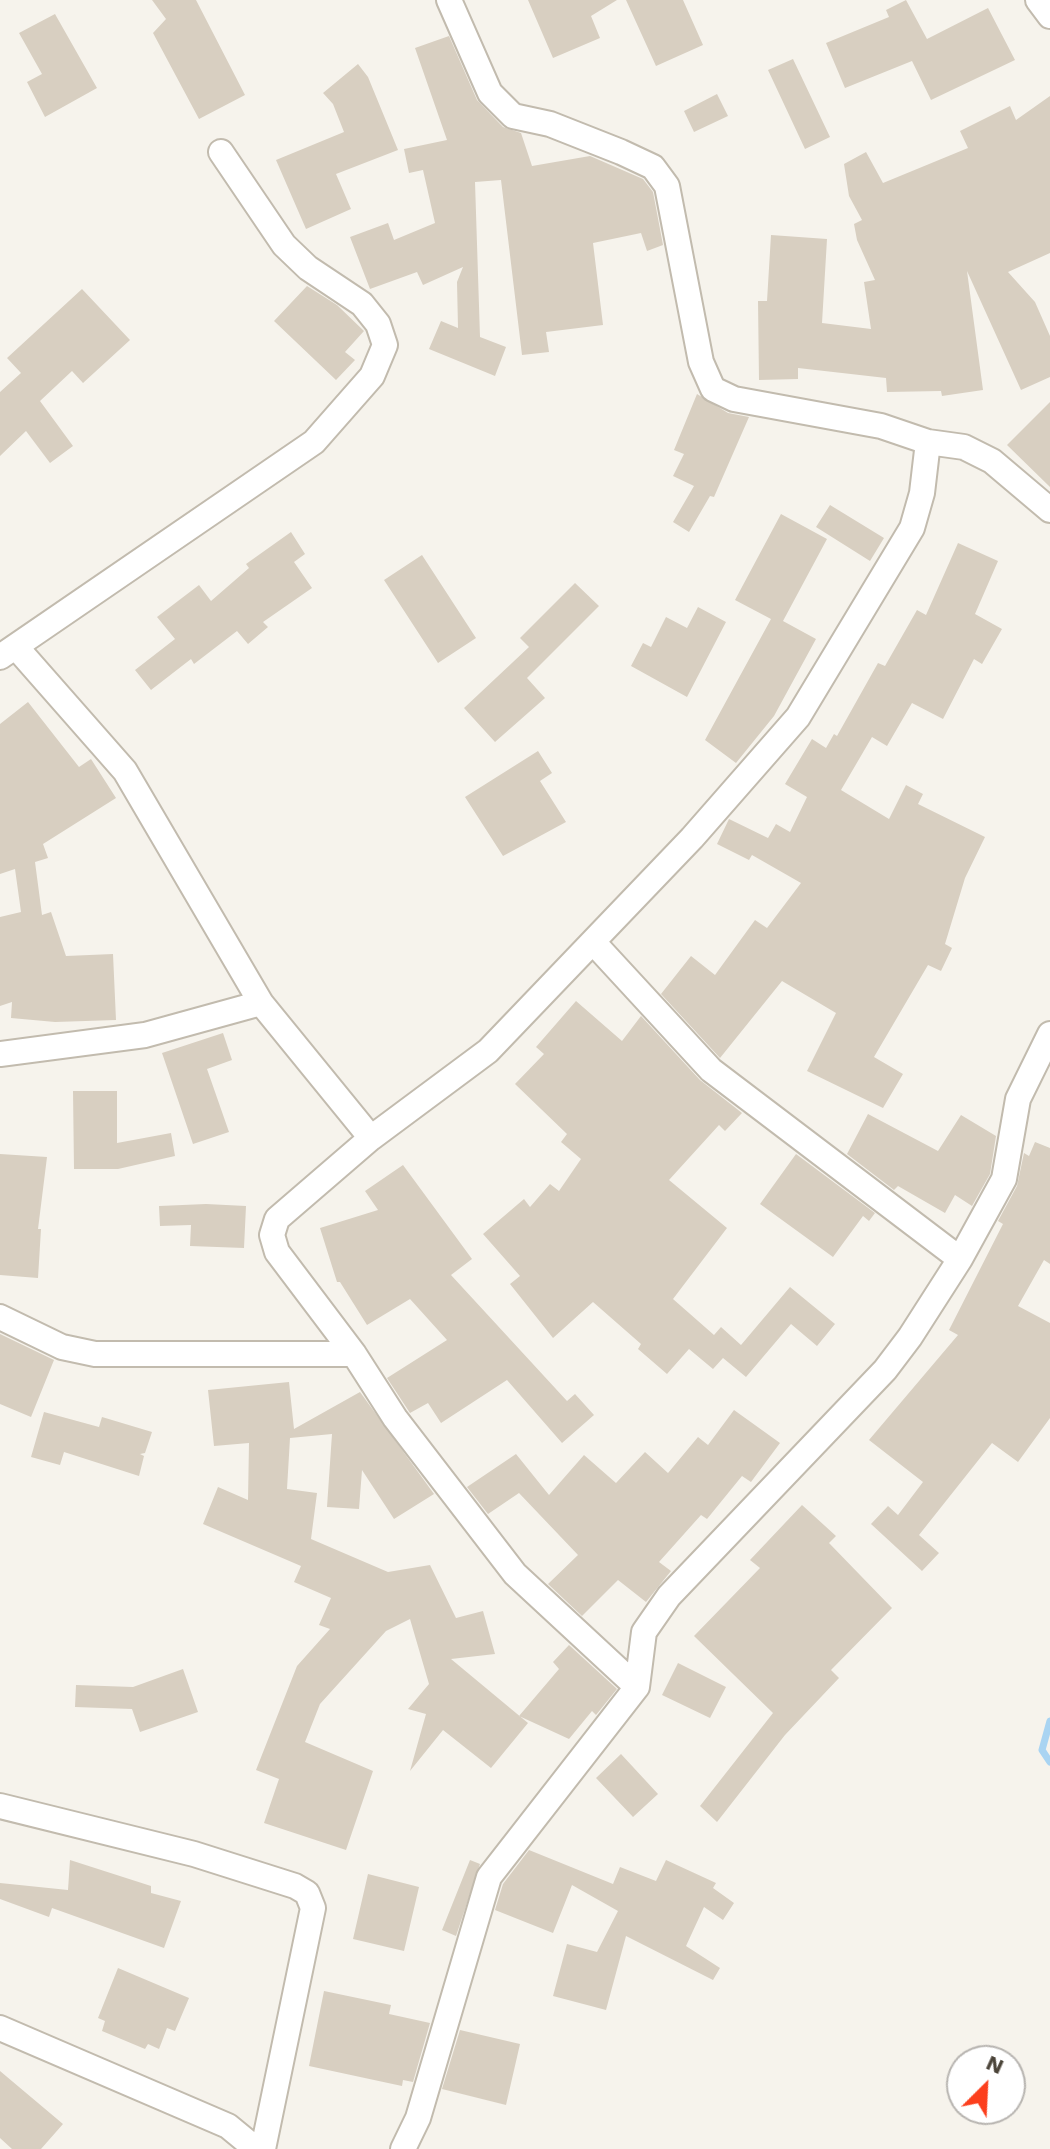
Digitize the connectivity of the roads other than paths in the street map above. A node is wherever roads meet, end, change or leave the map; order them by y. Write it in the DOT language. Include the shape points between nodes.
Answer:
graph roads {
  1 [pos="449,0"];
  2 [pos="1038,0"];
  3 [pos="1050,16"];
  4 [pos="221,152"];
  5 [pos="928,442"];
  6 [pos="1050,510"];
  7 [pos="8,652"];
  8 [pos="593,942"];
  9 [pos="261,1003"];
  10 [pos="1050,1034"];
  11 [pos="0,1054"];
  12 [pos="371,1138"];
  13 [pos="960,1259"];
  14 [pos="0,1317"];
  15 [pos="354,1354"];
  16 [pos="637,1687"];
  17 [pos="0,1806"];
  18 [pos="0,2028"];
  19 [pos="256,2149"];
  20 [pos="263,2149"];
  21 [pos="403,2149"];
  1 -- 5 [label="street" via="490,93 513,116 550,124 621,152 653,167 667,186 701,362 713,389 734,399 881,426"];
  2 -- 3 [label="street"];
  4 -- 7 [label="street" via="284,245 362,304 378,324 385,345 372,376 314,442"];
  5 -- 6 [label="street" via="964,447 992,461"];
  5 -- 8 [label="street" via="912,528 798,717"];
  7 -- 9 [label="street" via="125,771"];
  8 -- 12 [label="street" via="488,1051"];
  8 -- 13 [label="street" via="711,1070"];
  9 -- 11 [label="street" via="145,1035"];
  9 -- 12 [label="street"];
  10 -- 13 [label="street" via="1018,1099 1004,1179"];
  12 -- 15 [label="street" via="277,1219 272,1235 277,1252"];
  13 -- 16 [label="street" via="885,1370 669,1596 644,1632"];
  14 -- 15 [label="street" via="62,1347 95,1354"];
  15 -- 16 [label="street" via="395,1418 515,1574"];
  16 -- 21 [label="street" via="489,1877 418,2118"];
  17 -- 20 [label="street" via="194,1854 307,1893 313,1908"];
  18 -- 19 [label="street" via="228,2126"];
}
